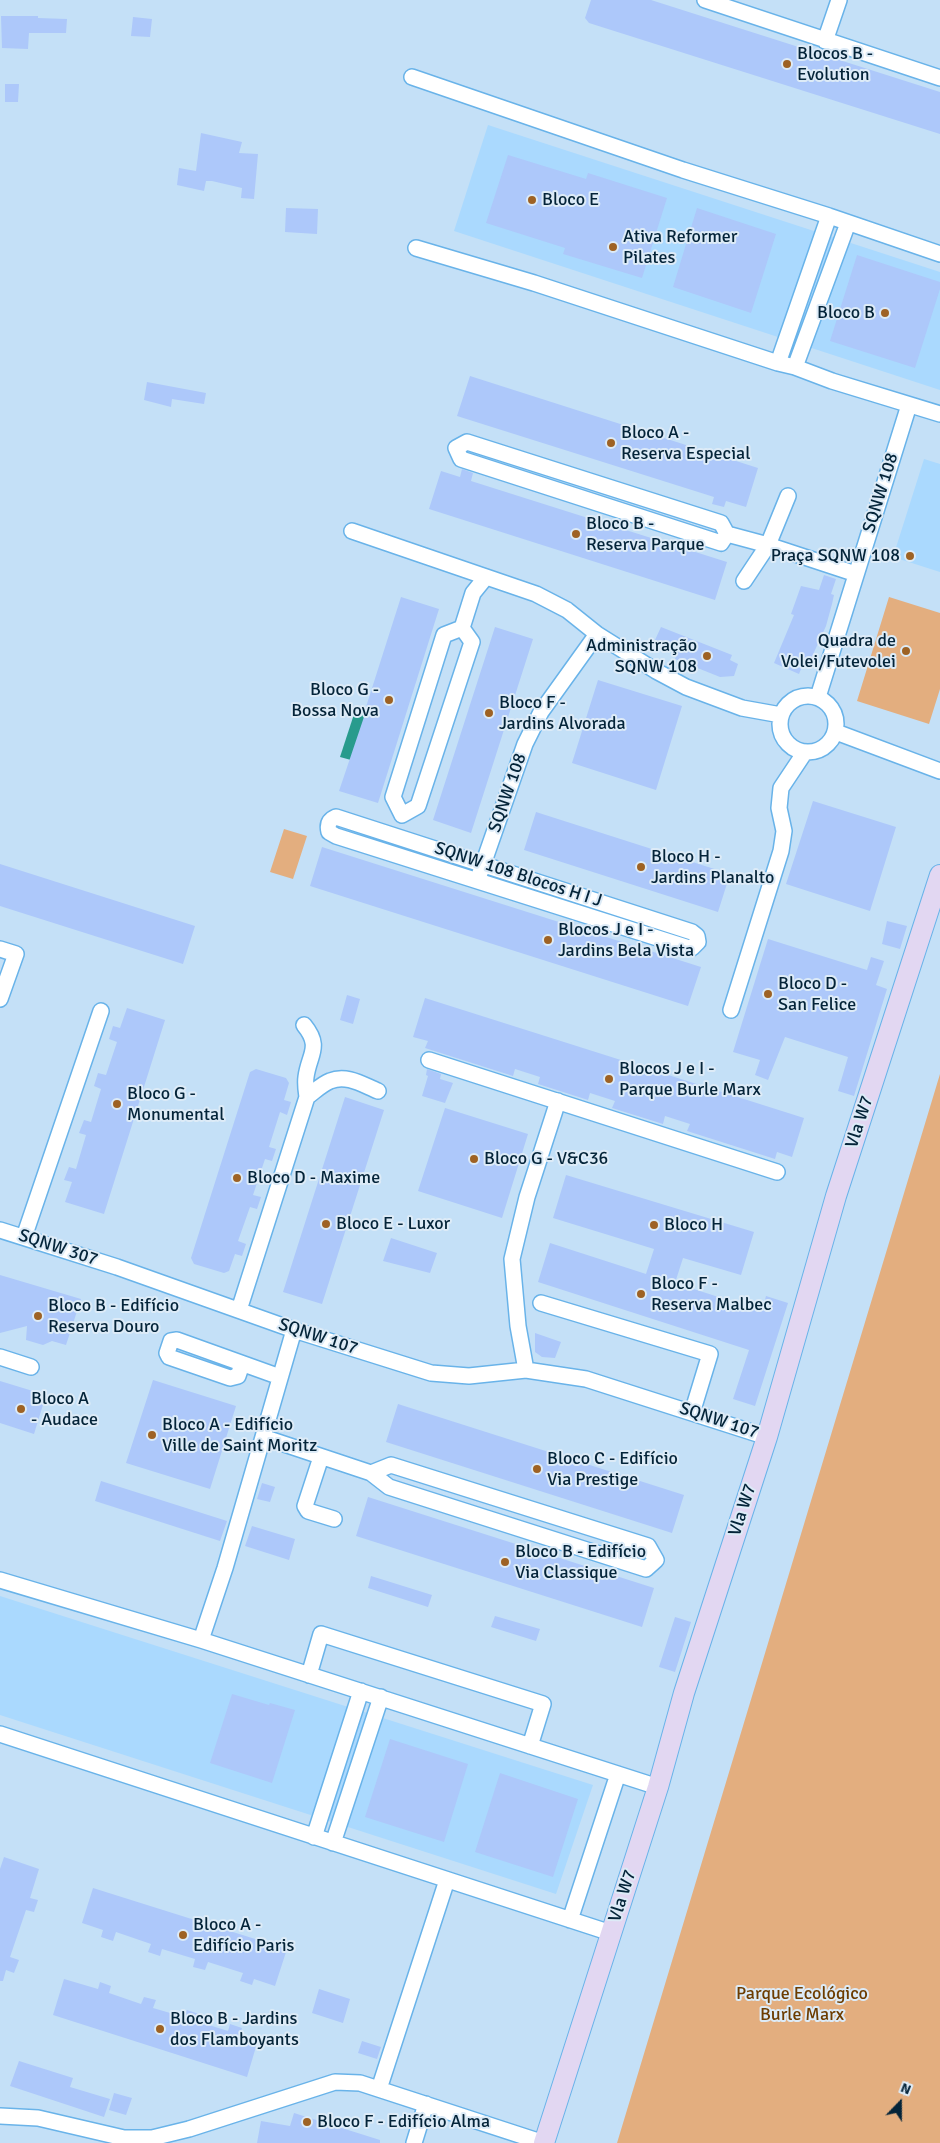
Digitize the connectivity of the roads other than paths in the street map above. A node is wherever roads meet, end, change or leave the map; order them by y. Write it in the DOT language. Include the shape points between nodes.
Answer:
graph roads {
  1 [pos="705,0"];
  2 [pos="839,0"];
  3 [pos="825,41"];
  4 [pos="412,77"];
  5 [pos="940,78"];
  6 [pos="829,216"];
  7 [pos="848,223"];
  8 [pos="416,248"];
  9 [pos="940,254"];
  10 [pos="778,363"];
  11 [pos="796,367"];
  12 [pos="909,405"];
  13 [pos="940,414"];
  14 [pos="788,496"];
  15 [pos="352,530"];
  16 [pos="727,534"];
  17 [pos="768,545"];
  18 [pos="856,574"];
  19 [pos="486,577"];
  20 [pos="744,581"];
  21 [pos="462,628"];
  22 [pos="597,634"];
  23 [pos="818,697"];
  24 [pos="781,716"];
  25 [pos="836,732"];
  26 [pos="805,752"];
  27 [pos="940,771"];
  28 [pos="484,864"];
  29 [pos="940,876"];
  30 [pos="478,882"];
  31 [pos="0,949"];
  32 [pos="0,999"];
  33 [pos="731,1010"];
  34 [pos="101,1011"];
  35 [pos="304,1025"];
  36 [pos="429,1060"];
  37 [pos="378,1092"];
  38 [pos="307,1097"];
  39 [pos="558,1101"];
  40 [pos="777,1172"];
  41 [pos="0,1230"];
  42 [pos="24,1237"];
  43 [pos="117,1267"];
  44 [pos="541,1304"];
  45 [pos="238,1310"];
  46 [pos="294,1330"];
  47 [pos="0,1357"];
  48 [pos="242,1364"];
  49 [pos="31,1367"];
  50 [pos="526,1370"];
  51 [pos="280,1378"];
  52 [pos="692,1413"];
  53 [pos="263,1437"];
  54 [pos="767,1437"];
  55 [pos="321,1457"];
  56 [pos="371,1474"];
  57 [pos="334,1519"];
  58 [pos="0,1580"];
  59 [pos="201,1640"];
  60 [pos="309,1675"];
  61 [pos="361,1690"];
  62 [pos="381,1697"];
  63 [pos="0,1734"];
  64 [pos="530,1746"];
  65 [pos="618,1774"];
  66 [pos="658,1786"];
  67 [pos="314,1836"];
  68 [pos="333,1843"];
  69 [pos="447,1880"];
  70 [pos="570,1920"];
  71 [pos="611,1933"];
  72 [pos="379,2090"];
  73 [pos="426,2104"];
  74 [pos="0,2116"];
  75 [pos="191,2136"];
  76 [pos="97,2137"];
  77 [pos="414,2143"];
  78 [pos="544,2143"];
  1 -- 3 [label="street"];
  2 -- 3 [label="street"];
  3 -- 5 [label="street"];
  4 -- 6 [label="street" via="695,174"];
  6 -- 7 [label="street"];
  6 -- 10 [label="street"];
  7 -- 9 [label="street"];
  7 -- 11 [label="street"];
  8 -- 10 [label="street" via="526,280"];
  10 -- 11 [label="street"];
  11 -- 12 [label="street"];
  12 -- 13 [label="street"];
  12 -- 18 [label="street, SQNW 108"];
  14 -- 17 [label="street"];
  15 -- 19 [label="street"];
  16 -- 16 [label="street" via="721,523 467,442 456,448 461,459 721,543"];
  16 -- 17 [label="street"];
  17 -- 18 [label="street"];
  17 -- 20 [label="street"];
  18 -- 23 [label="street, SQNW 108"];
  19 -- 21 [label="street" via="473,593"];
  19 -- 22 [label="street" via="544,598 567,610"];
  21 -- 21 [label="street" via="444,635 393,796 402,815 418,806 472,642"];
  22 -- 24 [label="street" via="686,687 742,708"];
  22 -- 28 [label="street, SQNW 108" via="541,712 526,744"];
  23 -- 24 [label="street" via="798,698"];
  23 -- 25 [label="street" via="826,701 834,713"];
  24 -- 26 [label="street" via="784,740"];
  25 -- 26 [label="street" via="824,748"];
  25 -- 27 [label="street"];
  26 -- 33 [label="street" via="781,788 779,808 784,831 781,851"];
  28 -- 30 [label="street, SQNW 108"];
  28 -- 30 [label="street, SQNW 108 Blocos H I J" via="342,818 336,817 328,823 329,832 336,836"];
  28 -- 30 [label="street, SQNW 108 Blocos H I J" via="692,932 698,936 698,942 688,948"];
  29 -- 54 [label="main road, Vla W7" via="836,1196"];
  31 -- 32 [label="street" via="16,954"];
  34 -- 42 [label="street"];
  35 -- 38 [label="street" via="312,1035 314,1048 306,1075"];
  36 -- 39 [label="street"];
  37 -- 38 [label="street" via="342,1078 329,1081"];
  38 -- 45 [label="street"];
  39 -- 40 [label="street"];
  39 -- 50 [label="street" via="527,1197 512,1259"];
  41 -- 42 [label="street, SQNW 307"];
  42 -- 43 [label="street, SQNW 307"];
  43 -- 45 [label="street, SQNW 107"];
  44 -- 52 [label="street" via="710,1354"];
  45 -- 46 [label="street, SQNW 107"];
  46 -- 50 [label="street, SQNW 107" via="432,1373 469,1376"];
  46 -- 51 [label="street"];
  47 -- 49 [label="street"];
  48 -- 51 [label="street"];
  50 -- 52 [label="street, SQNW 107" via="586,1379"];
  51 -- 53 [label="street"];
  52 -- 54 [label="street, SQNW 107"];
  53 -- 55 [label="street"];
  53 -- 59 [label="street"];
  54 -- 66 [label="main road, Vla W7" via="684,1694"];
  55 -- 56 [label="street"];
  55 -- 57 [label="street" via="305,1506 308,1511"];
  56 -- 56 [label="street" via="388,1487 646,1569 656,1560 648,1546 391,1465"];
  58 -- 59 [label="street"];
  59 -- 60 [label="street"];
  60 -- 61 [label="street"];
  60 -- 64 [label="street" via="321,1634 542,1704"];
  61 -- 62 [label="street"];
  61 -- 67 [label="street"];
  62 -- 64 [label="street"];
  62 -- 68 [label="street"];
  63 -- 67 [label="street"];
  64 -- 65 [label="street"];
  65 -- 66 [label="street"];
  65 -- 70 [label="street"];
  66 -- 71 [label="main road, Vla W7"];
  67 -- 68 [label="street"];
  68 -- 69 [label="street"];
  69 -- 70 [label="street"];
  69 -- 72 [label="street"];
  70 -- 71 [label="street"];
  71 -- 78 [label="main road, Vla W7"];
  72 -- 73 [label="street"];
  72 -- 75 [label="street" via="360,2083 335,2082"];
  73 -- 77 [label="street"];
  73 -- 78 [label="street"];
  74 -- 76 [label="street" via="38,2118"];
  75 -- 76 [label="street"];
}
